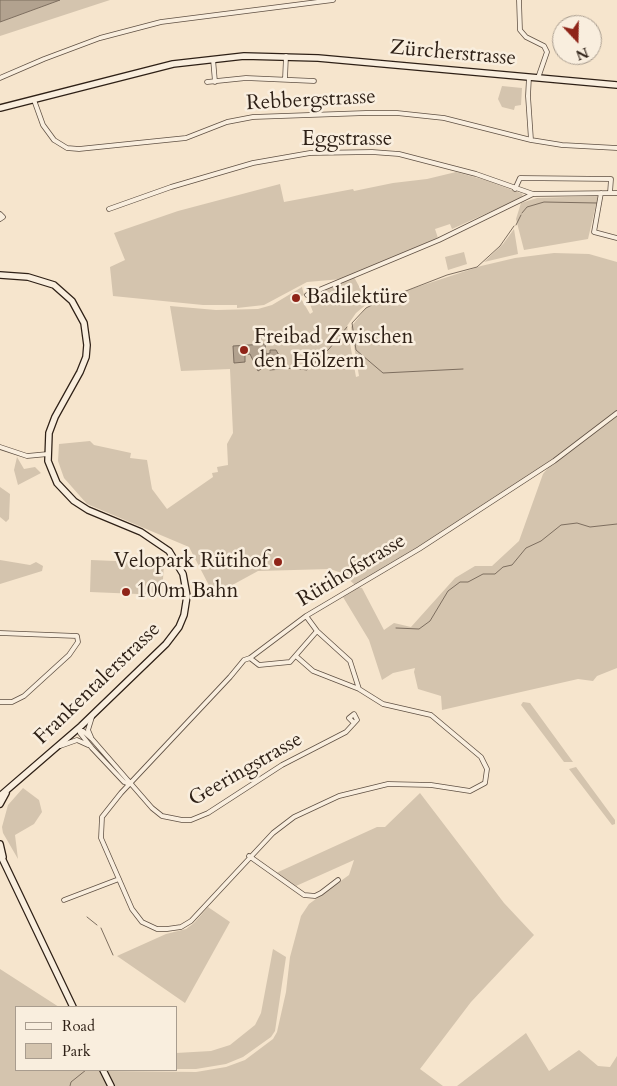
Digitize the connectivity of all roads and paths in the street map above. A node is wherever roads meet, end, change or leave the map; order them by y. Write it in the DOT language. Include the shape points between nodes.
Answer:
graph roads {
  1 [pos="333,0"];
  2 [pos="519,0"];
  3 [pos="286,56"];
  4 [pos="213,58"];
  5 [pos="529,77"];
  6 [pos="0,78"];
  7 [pos="538,78"];
  8 [pos="285,79"];
  9 [pos="314,81"];
  10 [pos="207,82"];
  11 [pos="215,82"];
  12 [pos="617,85"];
  13 [pos="32,100"];
  14 [pos="0,108"];
  15 [pos="530,140"];
  16 [pos="617,148"];
  17 [pos="515,189"];
  18 [pos="610,193"];
  19 [pos="617,193"];
  20 [pos="532,194"];
  21 [pos="601,194"];
  22 [pos="110,209"];
  23 [pos="0,214"];
  24 [pos="0,220"];
  25 [pos="617,238"];
  26 [pos="0,275"];
  27 [pos="307,295"];
  28 [pos="617,413"];
  29 [pos="0,447"];
  30 [pos="48,454"];
  31 [pos="306,616"];
  32 [pos="317,631"];
  33 [pos="0,633"];
  34 [pos="297,657"];
  35 [pos="250,658"];
  36 [pos="359,688"];
  37 [pos="0,702"];
  38 [pos="92,716"];
  39 [pos="353,722"];
  40 [pos="79,729"];
  41 [pos="92,739"];
  42 [pos="56,747"];
  43 [pos="92,748"];
  44 [pos="129,784"];
  45 [pos="7,791"];
  46 [pos="0,795"];
  47 [pos="0,804"];
  48 [pos="0,844"];
  49 [pos="250,856"];
  50 [pos="1,857"];
  51 [pos="119,879"];
  52 [pos="338,880"];
  53 [pos="64,900"];
  54 [pos="73,1006"];
  55 [pos="104,1071"];
  56 [pos="111,1086"];
  1 -- 6 [label="street" via="160,22 100,38"];
  2 -- 7 [label="street" via="520,30 547,48"];
  3 -- 4 [label="main road, Zürcherstrasse"];
  3 -- 5 [label="main road, Zürcherstrasse"];
  3 -- 8 [label="street"];
  4 -- 11 [label="street"];
  4 -- 13 [label="main road, Zürcherstrasse" via="158,68"];
  5 -- 7 [label="main road, Zürcherstrasse"];
  5 -- 15 [label="street"];
  7 -- 12 [label="main road, Zürcherstrasse"];
  8 -- 9 [label="street"];
  8 -- 11 [label="street" via="246,78"];
  10 -- 11 [label="street"];
  13 -- 14 [label="main road, Zürcherstrasse"];
  13 -- 15 [label="street, Rebbergstrasse" via="54,140 67,148 79,149 186,138 227,122 253,117 366,113 444,118"];
  15 -- 16 [label="street, Rebbergstrasse"];
  17 -- 18 [label="street" via="520,178 611,179"];
  17 -- 20 [label="street, Eggstrasse"];
  17 -- 22 [label="street, Eggstrasse" via="476,174 399,154 310,152 253,162"];
  18 -- 19 [label="street, Eggstrasse"];
  18 -- 21 [label="street, Eggstrasse"];
  20 -- 21 [label="street, Eggstrasse"];
  20 -- 27 [label="street" via="439,240"];
  21 -- 25 [label="street" via="594,232"];
  23 -- 24 [label="street"];
  26 -- 30 [label="main road, Frankentalerstrasse" via="28,276 54,285 72,301 84,323 86,357 52,425"];
  28 -- 31 [label="street, Rütihofstrasse" via="554,461 502,495"];
  29 -- 30 [label="street" via="27,456"];
  30 -- 38 [label="main road, Frankentalerstrasse" via="52,473 63,491 88,510 159,542 177,561 187,588 184,615 174,634"];
  31 -- 32 [label="street"];
  31 -- 35 [label="street, Rütihofstrasse"];
  32 -- 34 [label="street"];
  32 -- 36 [label="street" via="350,661"];
  33 -- 37 [label="street" via="78,636 72,652 24,696 12,702"];
  34 -- 35 [label="street" via="287,663 264,666"];
  34 -- 36 [label="street" via="313,671"];
  35 -- 44 [label="street, Rütihofstrasse" via="244,660"];
  36 -- 49 [label="street" via="388,706 432,716 481,757 488,768 485,783 470,791 431,785 388,784 339,796 288,821"];
  38 -- 40 [label="main road, Frankentalerstrasse"];
  38 -- 41 [label="street" via="88,730"];
  39 -- 44 [label="street, Geeringstrasse" via="340,735 282,765 208,813 191,820 162,816"];
  40 -- 41 [label="street, Geeringstrasse"];
  40 -- 42 [label="main road, Frankentalerstrasse"];
  40 -- 43 [label="street, Geeringstrasse"];
  41 -- 44 [label="street, Geeringstrasse"];
  42 -- 43 [label="street" via="77,740"];
  42 -- 45 [label="main road, Frankentalerstrasse"];
  43 -- 44 [label="street, Geeringstrasse"];
  44 -- 51 [label="street, Rütihofstrasse" via="104,812 100,823 102,838"];
  45 -- 46 [label="main road"];
  45 -- 47 [label="main road, Frankentalerstrasse"];
  48 -- 50 [label="main road"];
  49 -- 51 [label="street" via="191,921 174,929 157,929 142,922 132,909"];
  49 -- 52 [label="street" via="304,895 315,896"];
  50 -- 54 [label="main road"];
  51 -- 53 [label="street"];
  55 -- 56 [label="main road"];
}
